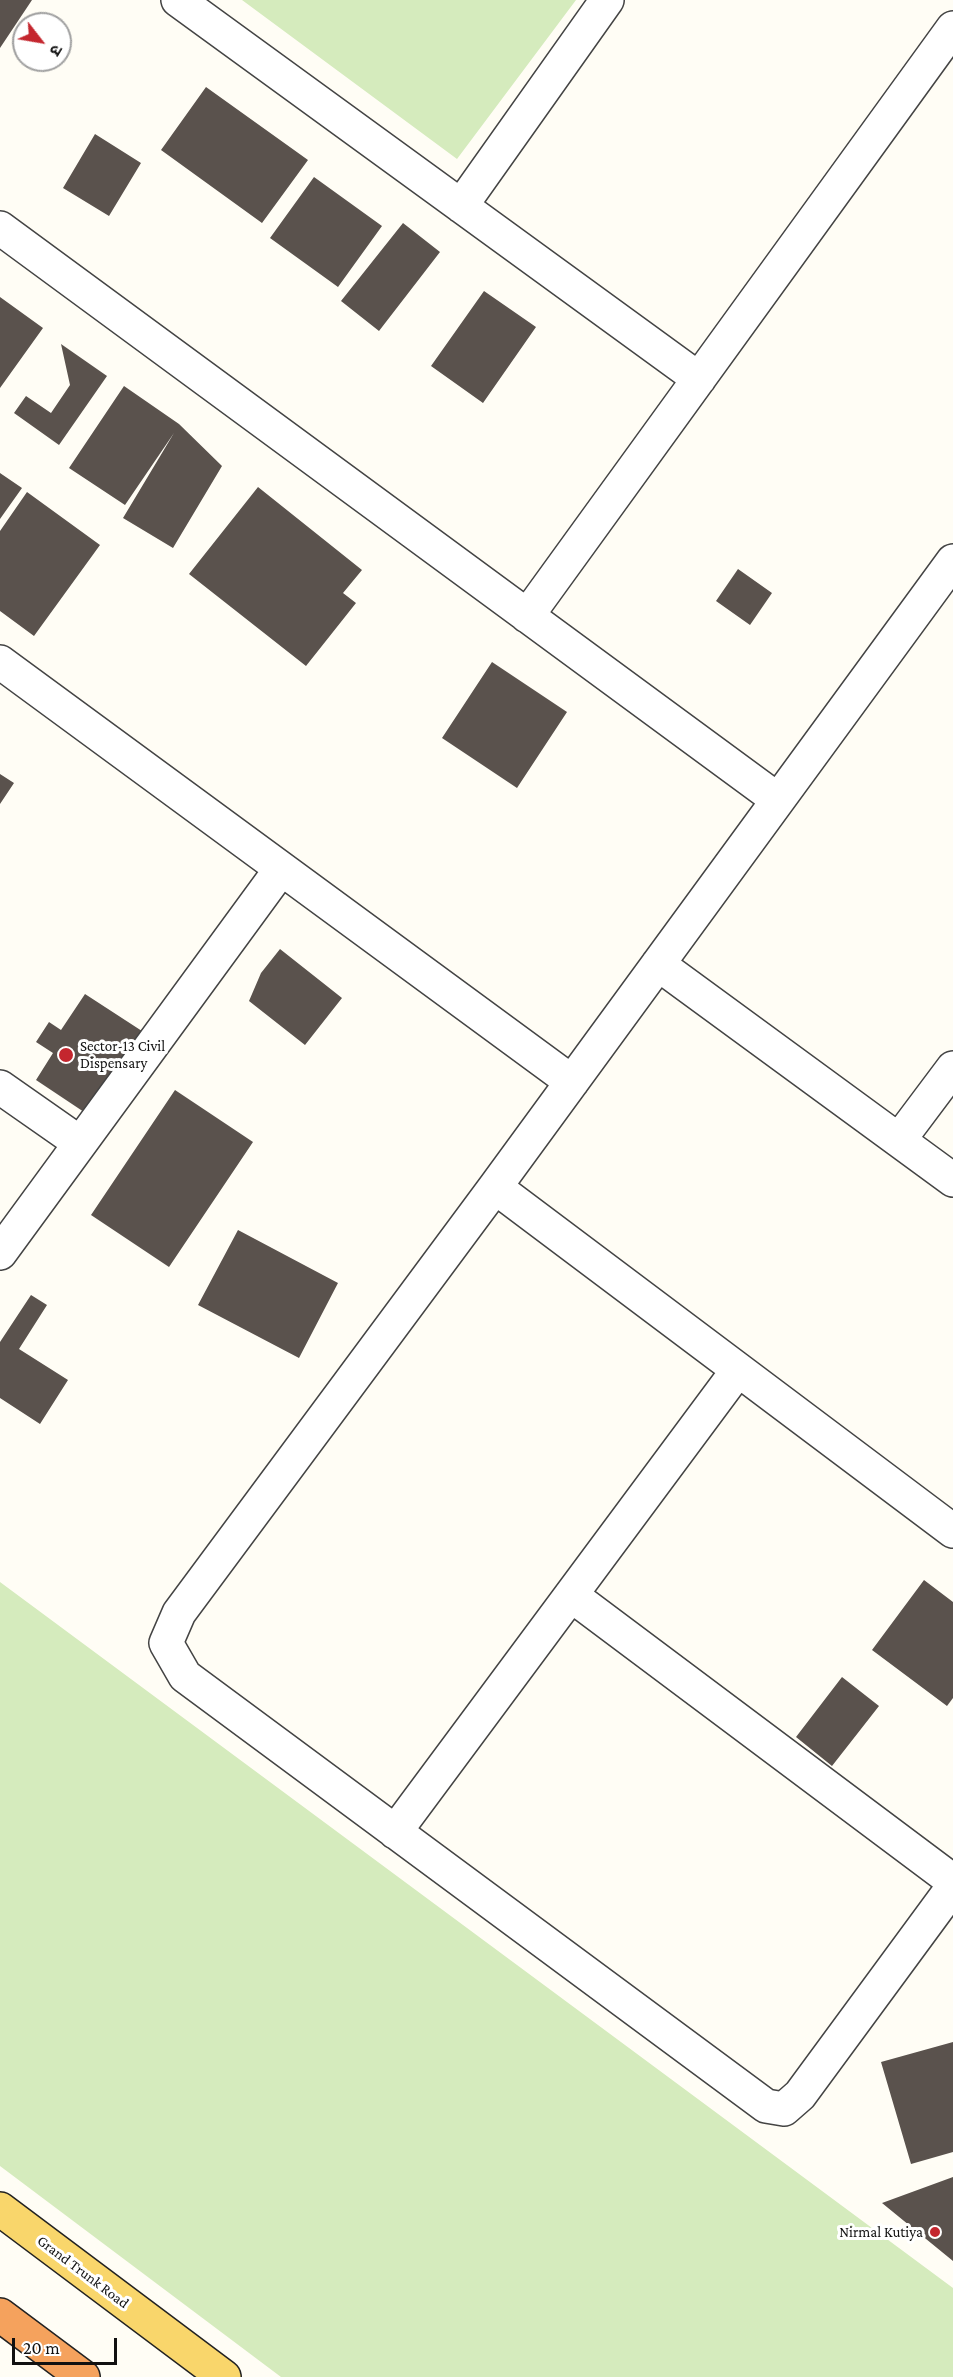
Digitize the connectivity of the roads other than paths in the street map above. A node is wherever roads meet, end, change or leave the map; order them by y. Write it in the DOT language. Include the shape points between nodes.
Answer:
graph roads {
  1 [pos="178,0"];
  2 [pos="607,0"];
  3 [pos="953,28"];
  4 [pos="461,206"];
  5 [pos="0,228"];
  6 [pos="699,379"];
  7 [pos="953,561"];
  8 [pos="527,616"];
  9 [pos="0,662"];
  10 [pos="778,800"];
  11 [pos="281,869"];
  12 [pos="658,964"];
  13 [pos="953,1068"];
  14 [pos="572,1082"];
  15 [pos="0,1087"];
  16 [pos="899,1140"];
  17 [pos="80,1143"];
  18 [pos="953,1180"];
  19 [pos="495,1187"];
  20 [pos="0,1253"];
  21 [pos="738,1370"];
  22 [pos="953,1531"];
  23 [pos="571,1595"];
  24 [pos="395,1832"];
  25 [pos="953,1881"];
  26 [pos="953,1887"];
  27 [pos="0,2209"];
  28 [pos="0,2315"];
  29 [pos="83,2377"];
  30 [pos="224,2377"];
  1 -- 4 [label="street"];
  2 -- 4 [label="street"];
  3 -- 6 [label="street"];
  4 -- 6 [label="street"];
  5 -- 8 [label="street"];
  6 -- 8 [label="street"];
  7 -- 10 [label="street"];
  8 -- 10 [label="street"];
  9 -- 11 [label="street"];
  10 -- 12 [label="street"];
  11 -- 14 [label="street"];
  11 -- 17 [label="street"];
  12 -- 14 [label="street"];
  12 -- 16 [label="street"];
  13 -- 16 [label="street"];
  14 -- 19 [label="street"];
  15 -- 17 [label="street"];
  16 -- 18 [label="street"];
  17 -- 20 [label="street"];
  19 -- 21 [label="street"];
  19 -- 24 [label="street" via="179,1613 166,1643 185,1676"];
  21 -- 22 [label="street"];
  21 -- 23 [label="street"];
  23 -- 24 [label="street"];
  23 -- 25 [label="street"];
  24 -- 26 [label="street" via="766,2106 784,2109 800,2095"];
  27 -- 30 [label="main road, Grand Trunk Road"];
  28 -- 29 [label="highway"];
}
